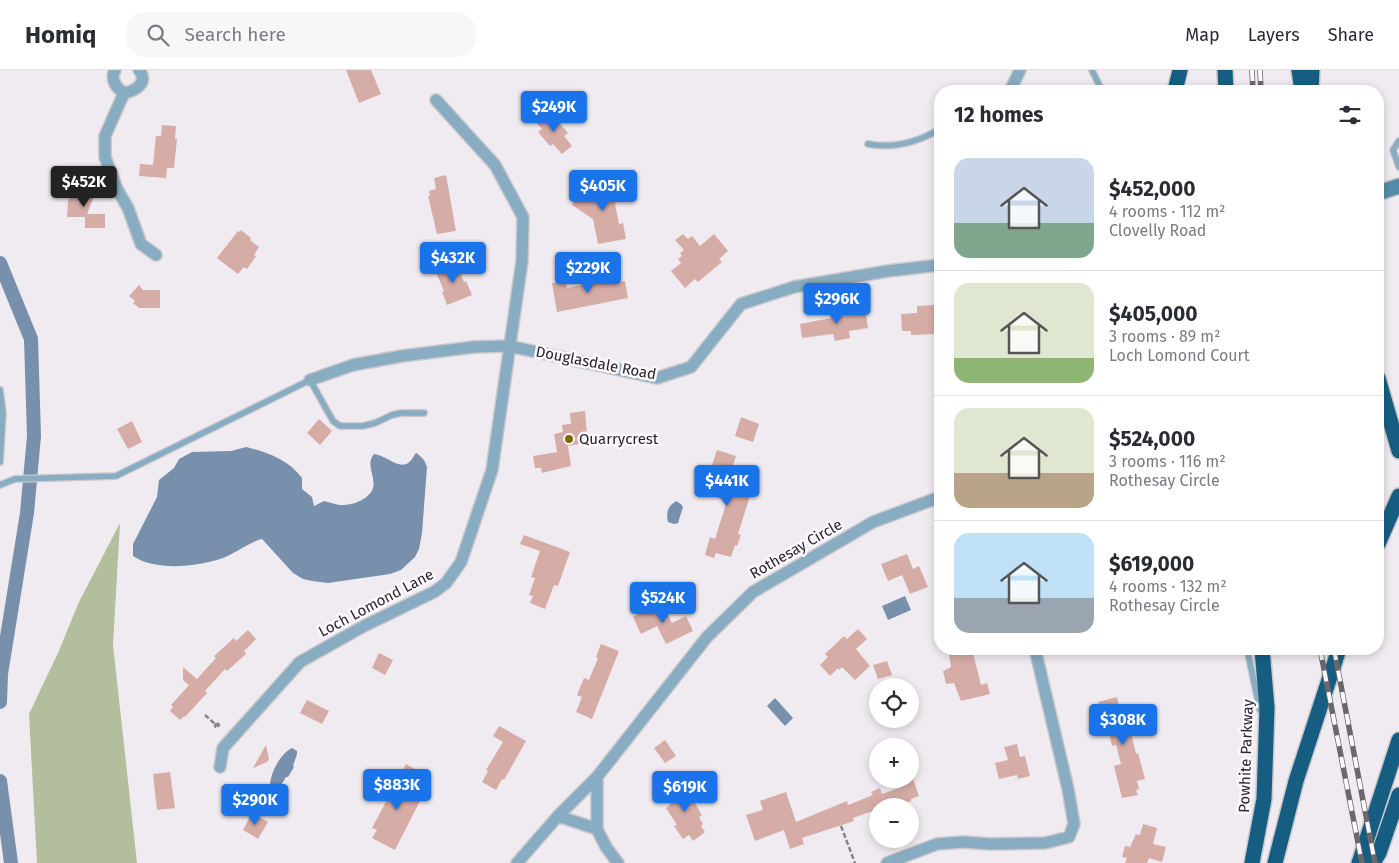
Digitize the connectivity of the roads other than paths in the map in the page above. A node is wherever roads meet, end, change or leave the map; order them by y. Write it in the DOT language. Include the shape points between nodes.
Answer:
graph roads {
  1 [pos="115,70"];
  2 [pos="139,70"];
  3 [pos="1020,70"];
  4 [pos="1092,70"];
  5 [pos="1180,70"];
  6 [pos="1225,70"];
  7 [pos="1299,70"];
  8 [pos="1312,70"];
  9 [pos="1013,85"];
  10 [pos="1099,85"];
  11 [pos="1176,85"];
  12 [pos="1226,85"];
  13 [pos="1301,85"];
  14 [pos="1311,85"];
  15 [pos="124,93"];
  16 [pos="436,100"];
  17 [pos="934,133"];
  18 [pos="1399,140"];
  19 [pos="868,144"];
  20 [pos="1399,167"];
  21 [pos="156,255"];
  22 [pos="934,266"];
  23 [pos="509,346"];
  24 [pos="310,380"];
  25 [pos="0,390"];
  26 [pos="1384,399"];
  27 [pos="424,413"];
  28 [pos="1399,451"];
  29 [pos="0,462"];
  30 [pos="0,486"];
  31 [pos="1399,496"];
  32 [pos="934,499"];
  33 [pos="1384,530"];
  34 [pos="1036,655"];
  35 [pos="1248,655"];
  36 [pos="1263,655"];
  37 [pos="1337,655"];
  38 [pos="1399,740"];
  39 [pos="1266,744"];
  40 [pos="220,767"];
  41 [pos="597,777"];
  42 [pos="1399,795"];
  43 [pos="558,816"];
  44 [pos="597,829"];
  45 [pos="517,863"];
  46 [pos="618,863"];
  47 [pos="887,863"];
  48 [pos="1252,863"];
  49 [pos="1275,863"];
  50 [pos="1359,863"];
  51 [pos="1373,863"];
  1 -- 15 [label="street" via="114,80"];
  2 -- 15 [label="street" via="143,76 142,83 132,92"];
  3 -- 9 [label="street"];
  4 -- 10 [label="lane"];
  5 -- 11 [label="highway"];
  6 -- 12 [label="highway"];
  7 -- 13 [label="highway"];
  8 -- 14 [label="highway"];
  15 -- 21 [label="street" via="105,136 105,157 141,244"];
  16 -- 23 [label="street, Loch Lomond Lane" via="495,164 523,217 522,261"];
  17 -- 19 [label="lane" via="912,142"];
  18 -- 20 [label="lane" via="1393,150"];
  22 -- 23 [label="street, Douglasdale Road" via="794,287 741,304 690,367 657,378"];
  23 -- 24 [label="street, Douglasdale Road" via="402,356 353,365"];
  23 -- 40 [label="street, Loch Lomond Lane" via="492,470 461,562 454,573 434,592 300,662 223,748"];
  24 -- 27 [label="lane" via="333,421 340,426 363,426 392,415"];
  24 -- 30 [label="lane" via="116,476 15,479"];
  25 -- 29 [label="lane" via="3,413"];
  26 -- 28 [label="highway"];
  31 -- 33 [label="highway"];
  32 -- 41 [label="street, Rothesay Circle" via="874,522 753,592 707,637"];
  34 -- 47 [label="street" via="1068,789 1074,824 1069,837 1045,843 937,844"];
  35 -- 39 [label="lane"];
  36 -- 39 [label="highway, Powhite Parkway"];
  37 -- 49 [label="highway" via="1296,781"];
  38 -- 50 [label="highway"];
  39 -- 48 [label="highway, Powhite Parkway" via="1264,799"];
  41 -- 43 [label="street, Rothesay Circle"];
  41 -- 44 [label="street"];
  42 -- 51 [label="highway"];
  43 -- 44 [label="street"];
  43 -- 45 [label="street, Rothesay Circle"];
  44 -- 46 [label="street"];
}
